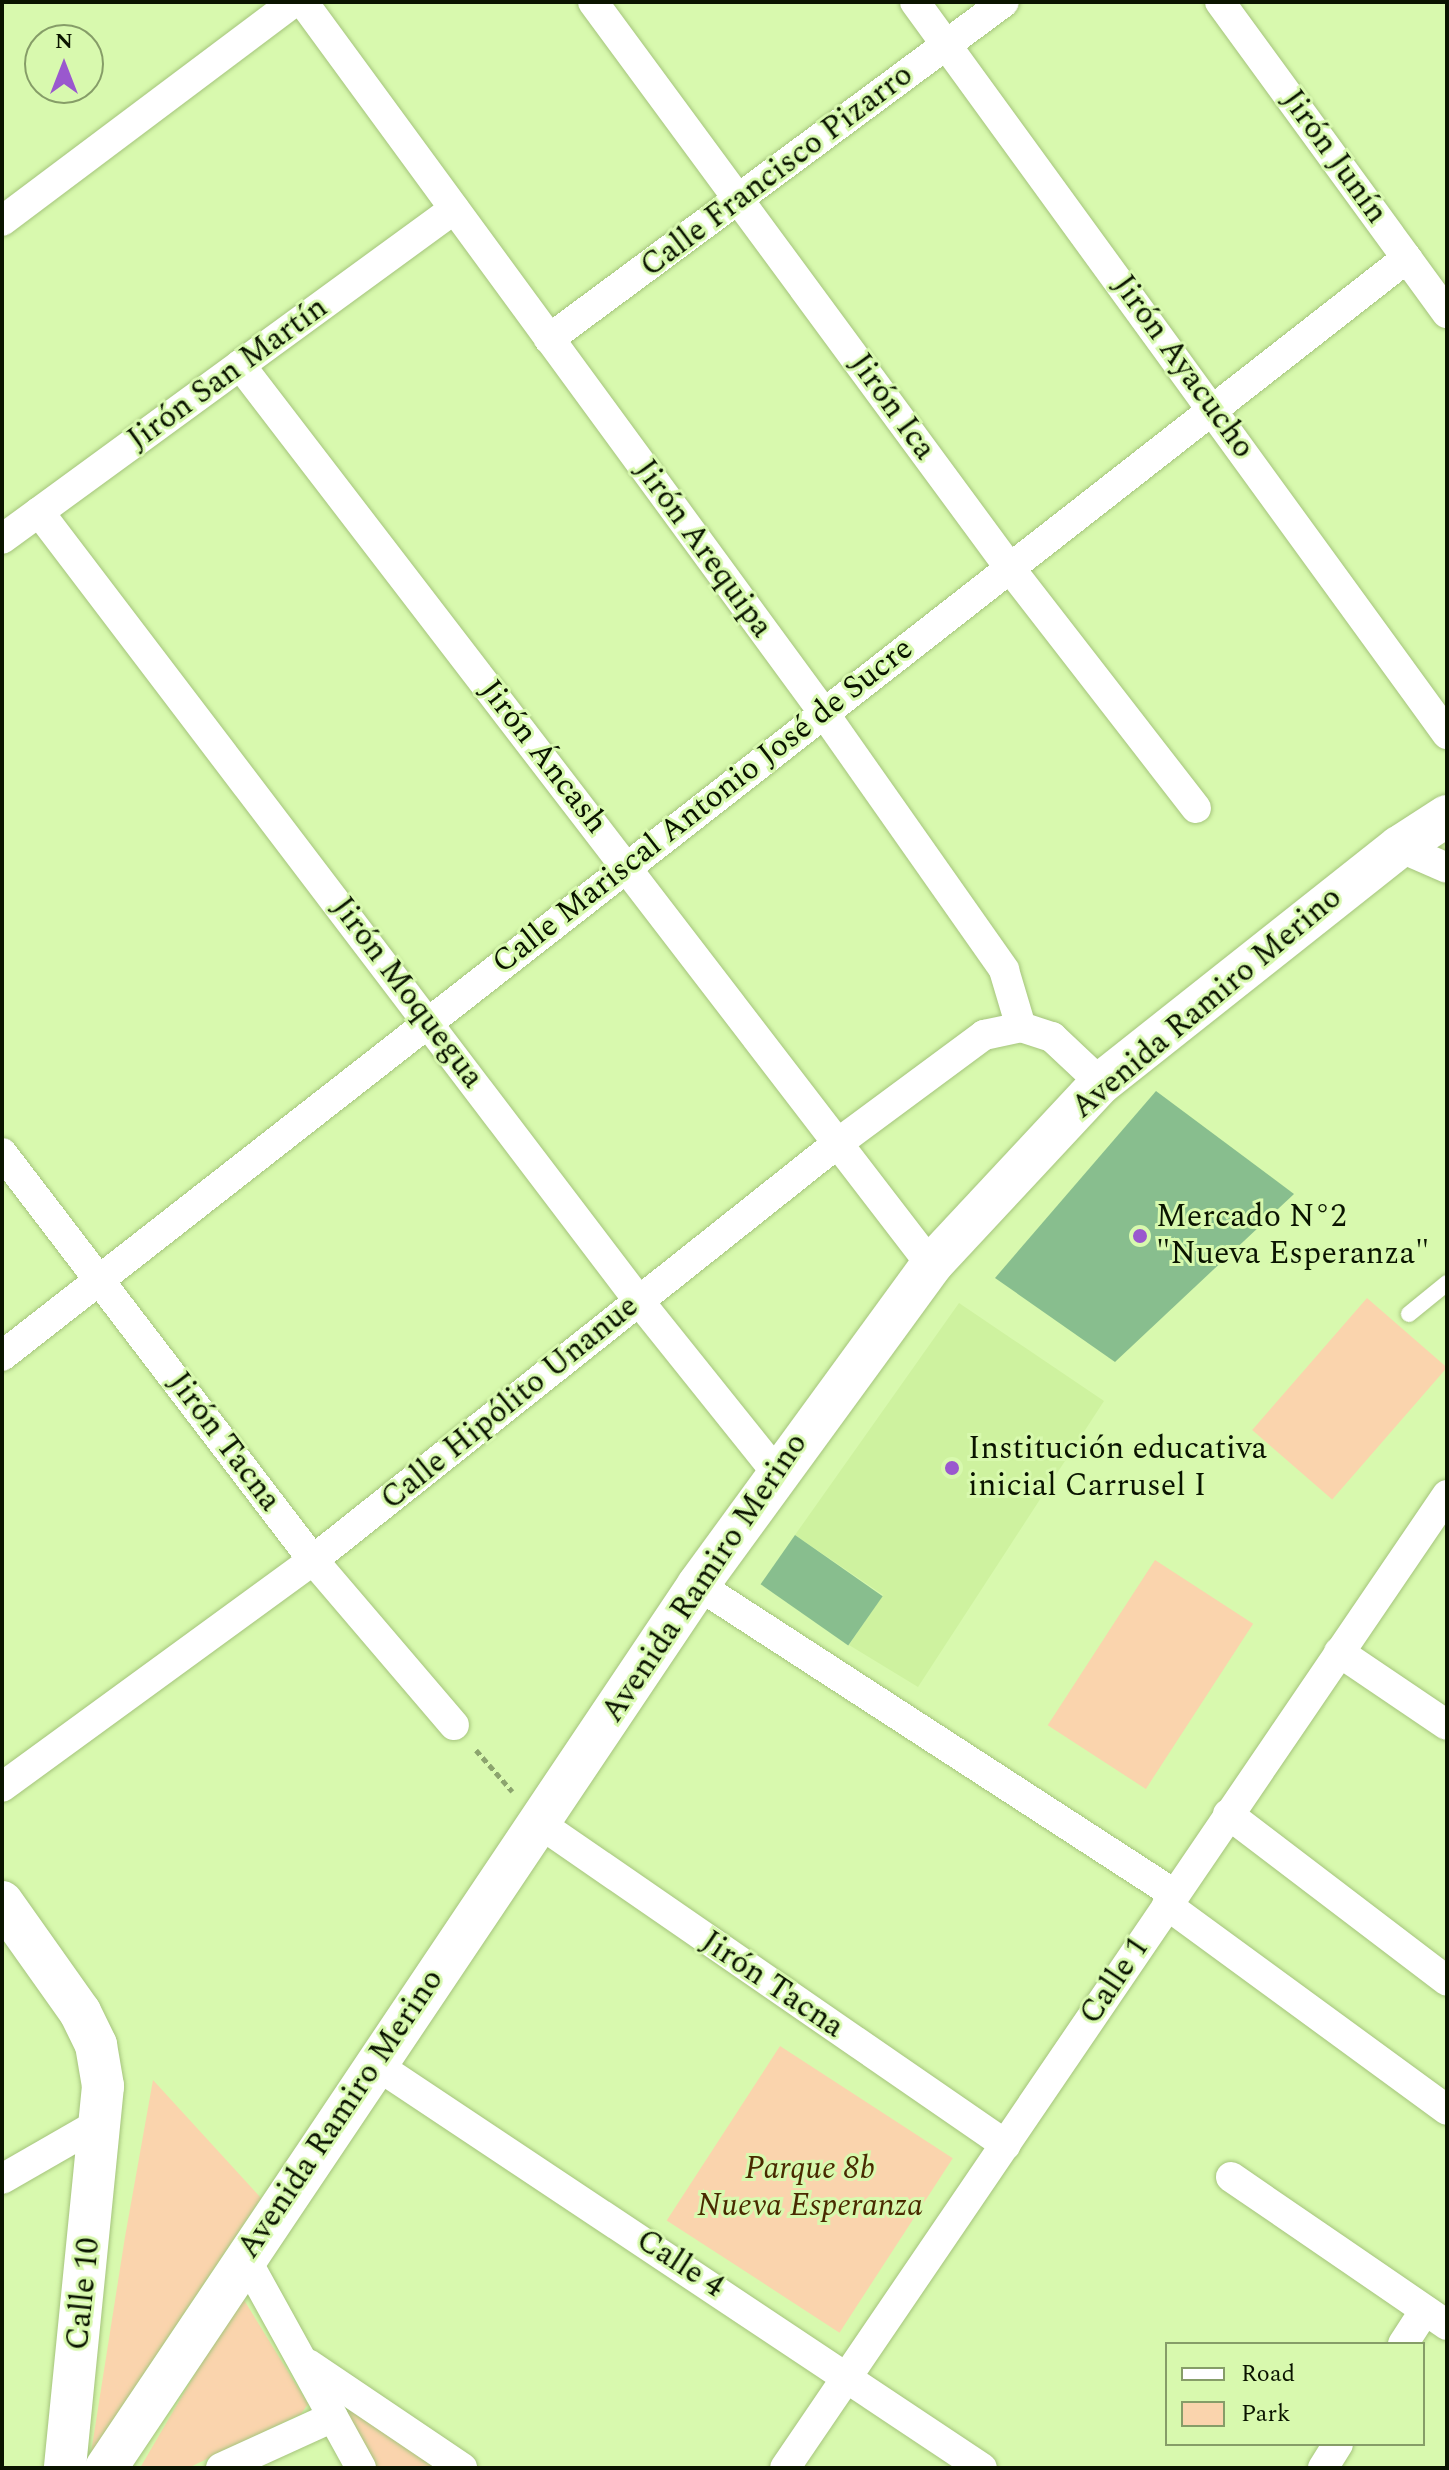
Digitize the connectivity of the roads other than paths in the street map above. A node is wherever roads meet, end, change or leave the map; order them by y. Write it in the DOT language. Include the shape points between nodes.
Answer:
graph roads {
  1 [pos="294,2"];
  2 [pos="303,2"];
  3 [pos="593,2"];
  4 [pos="915,2"];
  5 [pos="1004,2"];
  6 [pos="1220,2"];
  7 [pos="946,45"];
  8 [pos="738,199"];
  9 [pos="454,209"];
  10 [pos="2,221"];
  11 [pos="1407,258"];
  12 [pos="1447,313"];
  13 [pos="549,339"];
  14 [pos="240,365"];
  15 [pos="1214,408"];
  16 [pos="39,512"];
  17 [pos="2,539"];
  18 [pos="1009,567"];
  19 [pos="823,712"];
  20 [pos="1447,734"];
  21 [pos="1196,808"];
  22 [pos="1447,816"];
  23 [pos="1399,847"];
  24 [pos="626,866"];
  25 [pos="1447,868"];
  26 [pos="429,1020"];
  27 [pos="1021,1027"];
  28 [pos="1101,1083"];
  29 [pos="834,1146"];
  30 [pos="2,1153"];
  31 [pos="931,1265"];
  32 [pos="100,1277"];
  33 [pos="1447,1283"];
  34 [pos="639,1301"];
  35 [pos="1409,1314"];
  36 [pos="2,1356"];
  37 [pos="776,1472"];
  38 [pos="1447,1495"];
  39 [pos="313,1560"];
  40 [pos="698,1585"];
  41 [pos="1339,1652"];
  42 [pos="454,1725"];
  43 [pos="1447,1725"];
  44 [pos="2,1787"];
  45 [pos="1228,1814"];
  46 [pos="539,1823"];
  47 [pos="1170,1899"];
  48 [pos="2,1902"];
  49 [pos="1447,1981"];
  50 [pos="375,2064"];
  51 [pos="1447,2110"];
  52 [pos="103,2121"];
  53 [pos="1006,2145"];
  54 [pos="1231,2177"];
  55 [pos="2,2179"];
  56 [pos="244,2256"];
  57 [pos="1436,2318"];
  58 [pos="1406,2342"];
  59 [pos="302,2361"];
  60 [pos="850,2376"];
  61 [pos="333,2417"];
  62 [pos="1337,2446"];
  63 [pos="65,2468"];
  64 [pos="106,2468"];
  65 [pos="221,2468"];
  66 [pos="361,2468"];
  67 [pos="462,2468"];
  68 [pos="785,2468"];
  69 [pos="982,2468"];
  70 [pos="1323,2468"];
  1 -- 10 [label="street"];
  2 -- 9 [label="street, Jirón Arequipa"];
  3 -- 8 [label="street, Jirón Ica"];
  4 -- 7 [label="street, Jirón Ayacucho"];
  5 -- 7 [label="street, Calle Francisco Pizarro"];
  6 -- 11 [label="street, Jirón Junín"];
  7 -- 8 [label="street, Calle Francisco Pizarro"];
  7 -- 15 [label="street, Jirón Ayacucho"];
  8 -- 13 [label="street, Calle Francisco Pizarro"];
  8 -- 18 [label="street, Jirón Ica"];
  9 -- 13 [label="street, Jirón Arequipa"];
  9 -- 14 [label="street, Jirón San Martín"];
  11 -- 12 [label="street, Jirón Junín"];
  11 -- 15 [label="street, Calle Mariscal Antonio José de Sucre"];
  13 -- 19 [label="street, Jirón Arequipa"];
  14 -- 16 [label="street, Jirón San Martín"];
  14 -- 24 [label="street, Jirón Áncash"];
  15 -- 18 [label="street, Calle Mariscal Antonio José de Sucre"];
  15 -- 20 [label="street, Jirón Ayacucho"];
  16 -- 17 [label="street, Jirón San Martín"];
  16 -- 26 [label="street, Jirón Moquegua"];
  18 -- 19 [label="street, Calle Mariscal Antonio José de Sucre"];
  18 -- 21 [label="street, Jirón Ica"];
  19 -- 24 [label="street, Calle Mariscal Antonio José de Sucre"];
  19 -- 27 [label="street, Jirón Arequipa" via="1004,970"];
  22 -- 23 [label="street, Avenida Ramiro Merino"];
  23 -- 25 [label="street"];
  23 -- 28 [label="street, Avenida Ramiro Merino"];
  24 -- 26 [label="street, Calle Mariscal Antonio José de Sucre"];
  24 -- 29 [label="street, Jirón Áncash"];
  26 -- 32 [label="street, Calle Mariscal Antonio José de Sucre"];
  26 -- 34 [label="street, Jirón Moquegua"];
  27 -- 28 [label="street" via="1052,1037"];
  27 -- 29 [label="street, Calle Hipólito Unanue" via="984,1035"];
  28 -- 31 [label="street, Avenida Ramiro Merino"];
  29 -- 31 [label="street, Jirón Áncash"];
  29 -- 34 [label="street, Calle Hipólito Unanue"];
  30 -- 32 [label="street, Jirón Tacna"];
  31 -- 37 [label="street, Avenida Ramiro Merino"];
  32 -- 36 [label="street, Calle Mariscal Antonio José de Sucre"];
  32 -- 39 [label="street, Jirón Tacna"];
  33 -- 35 [label="lane"];
  34 -- 37 [label="street, Jirón Moquegua"];
  34 -- 39 [label="street, Calle Hipólito Unanue"];
  37 -- 40 [label="street, Avenida Ramiro Merino"];
  38 -- 41 [label="street, Calle 1"];
  39 -- 42 [label="street, Jirón Tacna"];
  39 -- 44 [label="street, Calle Hipólito Unanue"];
  40 -- 46 [label="street, Avenida Ramiro Merino"];
  40 -- 47 [label="street"];
  41 -- 43 [label="street"];
  41 -- 45 [label="street, Calle 1"];
  45 -- 47 [label="street, Calle 1"];
  45 -- 49 [label="street"];
  46 -- 50 [label="street, Avenida Ramiro Merino"];
  46 -- 53 [label="street, Jirón Tacna"];
  47 -- 51 [label="street"];
  47 -- 53 [label="street, Calle 1"];
  48 -- 52 [label="street, Calle 10" via="91,2034 103,2086"];
  50 -- 56 [label="street, Avenida Ramiro Merino"];
  50 -- 60 [label="street, Calle 4"];
  52 -- 55 [label="street"];
  52 -- 63 [label="street, Calle 10"];
  53 -- 60 [label="street, Calle 1"];
  54 -- 57 [label="street"];
  56 -- 59 [label="street"];
  56 -- 64 [label="street, Avenida Ramiro Merino"];
  57 -- 58 [label="street"];
  59 -- 61 [label="street"];
  59 -- 67 [label="street"];
  60 -- 68 [label="street, Calle 1"];
  60 -- 69 [label="street, Calle 4"];
  61 -- 65 [label="street"];
  61 -- 66 [label="street"];
  62 -- 70 [label="street"];
}
